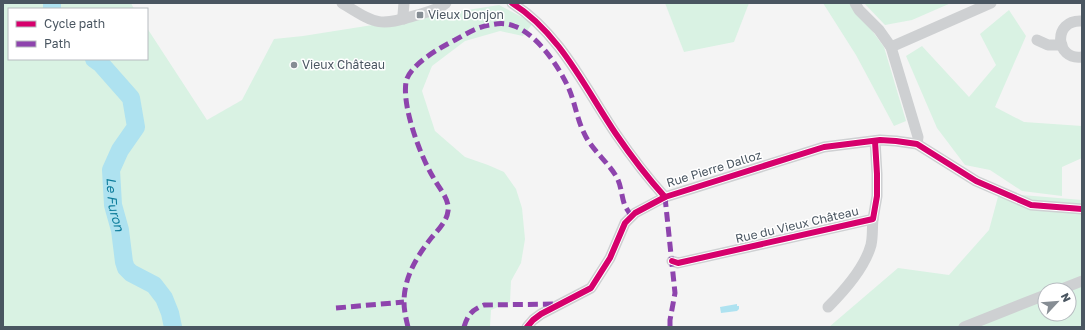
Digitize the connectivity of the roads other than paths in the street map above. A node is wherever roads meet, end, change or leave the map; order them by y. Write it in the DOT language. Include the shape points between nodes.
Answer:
graph roads {
  1 [pos="342,3"];
  2 [pos="404,3"];
  3 [pos="446,3"];
  4 [pos="512,3"];
  5 [pos="855,3"];
  6 [pos="991,3"];
  7 [pos="404,19"];
  8 [pos="1082,21"];
  9 [pos="1037,40"];
  10 [pos="1062,45"];
  11 [pos="891,47"];
  12 [pos="1082,57"];
  13 [pos="875,140"];
  14 [pos="917,144"];
  15 [pos="665,197"];
  16 [pos="1082,209"];
  17 [pos="873,219"];
  18 [pos="672,261"];
  19 [pos="1037,298"];
  20 [pos="828,307"];
  21 [pos="526,327"];
  22 [pos="964,327"];
  1 -- 7 [label="street" via="368,19 391,23"];
  2 -- 7 [label="street"];
  3 -- 7 [label="street" via="432,11"];
  4 -- 15 [label="street, Rue Pierre Dalloz" via="527,12 554,40 616,133"];
  5 -- 11 [label="street"];
  6 -- 11 [label="street"];
  8 -- 10 [label="street" via="1072,22 1062,30"];
  9 -- 10 [label="street" via="1048,45"];
  10 -- 12 [label="street" via="1065,52 1071,56"];
  11 -- 14 [label="street" via="918,137"];
  13 -- 14 [label="street, Rue Pierre Dalloz"];
  13 -- 15 [label="street, Rue Pierre Dalloz" via="824,147"];
  13 -- 17 [label="street, Rue du Vieux Château" via="877,196"];
  14 -- 16 [label="street" via="976,181 1031,205"];
  15 -- 21 [label="street" via="631,216 625,223 610,258 591,288 541,314"];
  17 -- 18 [label="street, Rue du Vieux Château" via="678,263"];
  17 -- 20 [label="street" via="870,246 865,258 851,281"];
  19 -- 22 [label="street"];
}
